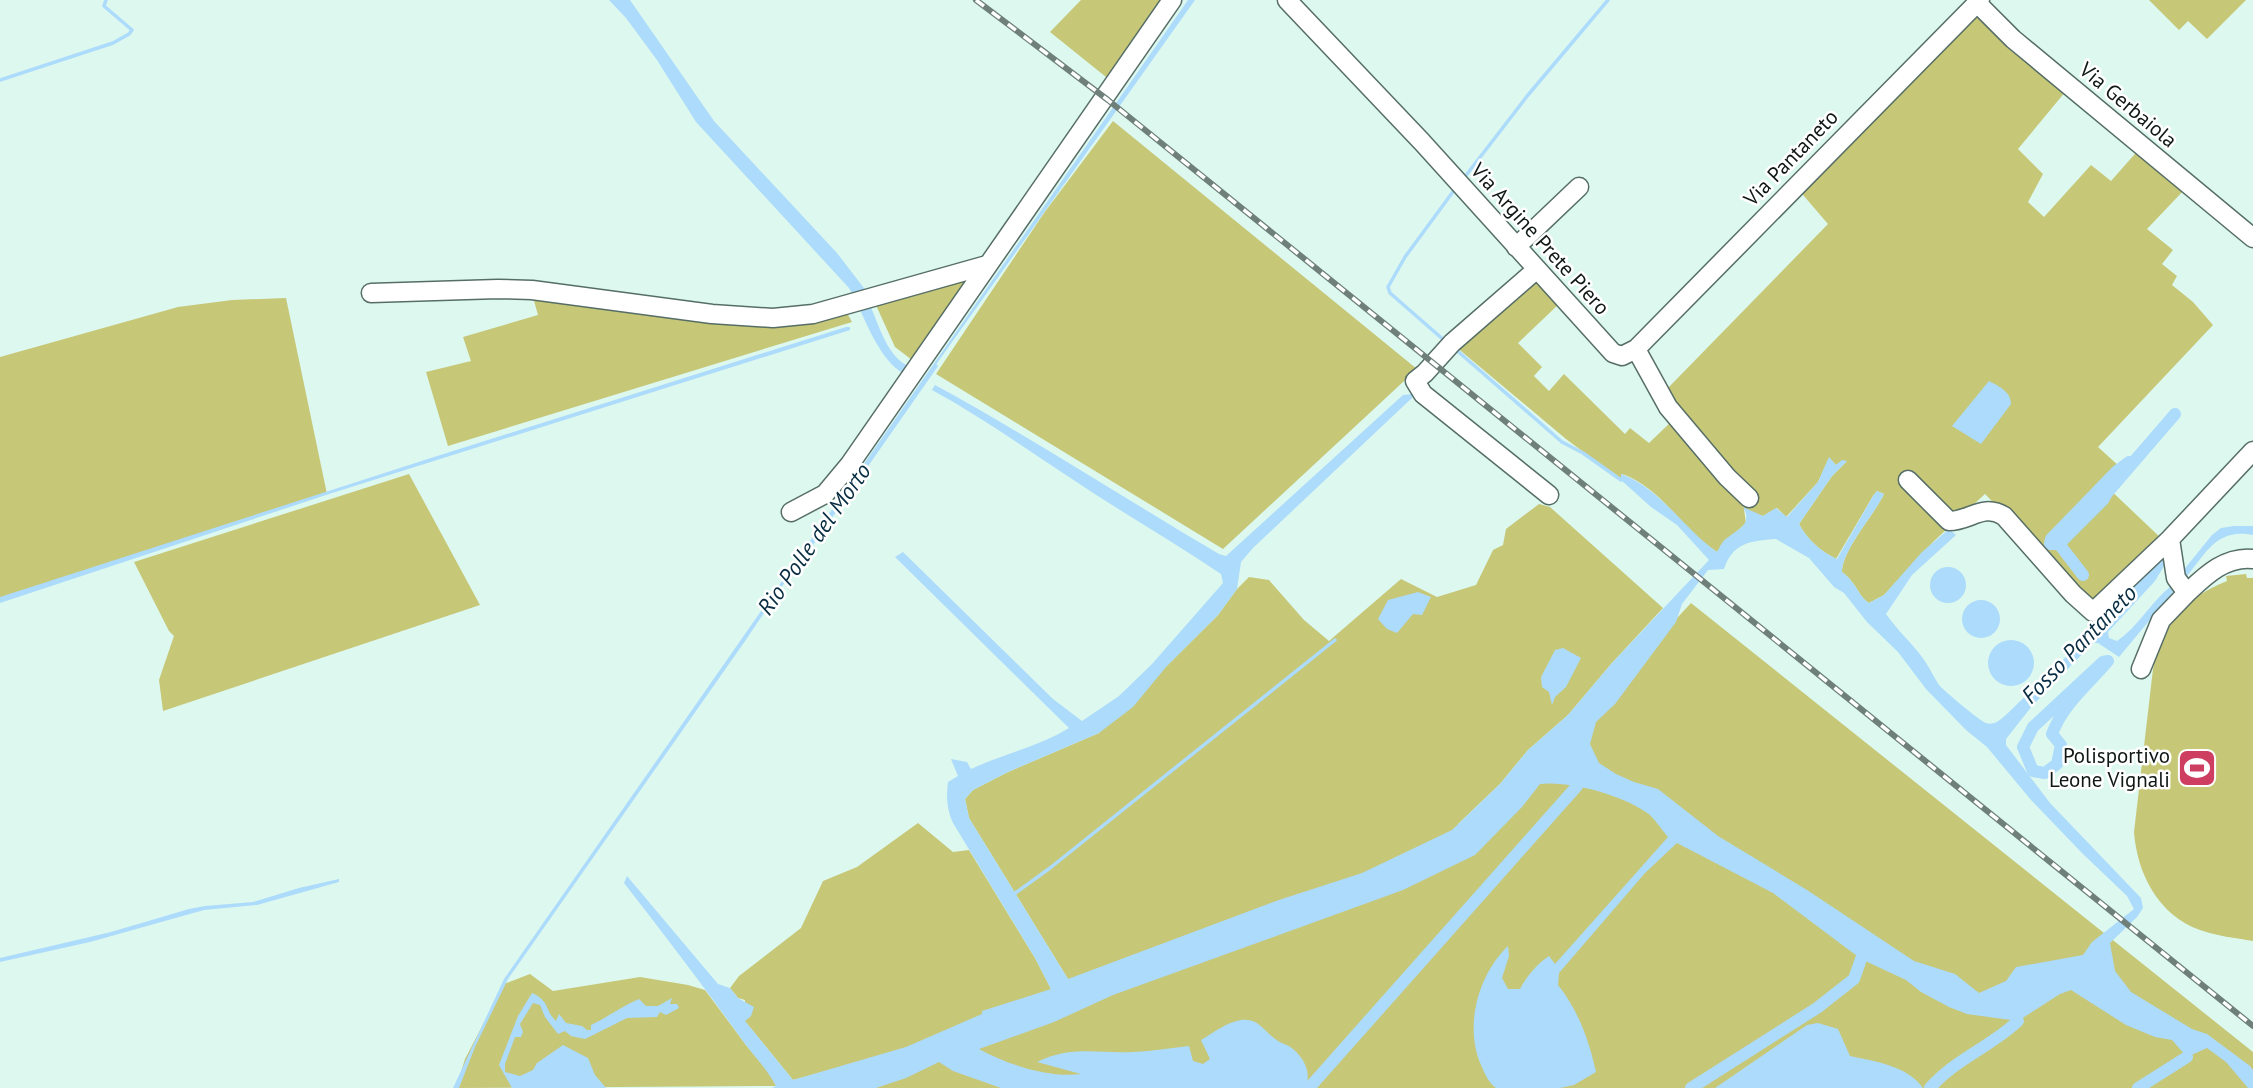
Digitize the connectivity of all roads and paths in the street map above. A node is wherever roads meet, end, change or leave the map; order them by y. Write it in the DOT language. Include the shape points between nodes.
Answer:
graph roads {
  1 [pos="1172,0"];
  2 [pos="1287,0"];
  3 [pos="1970,3"];
  4 [pos="1578,187"];
  5 [pos="2253,238"];
  6 [pos="1516,247"];
  7 [pos="988,265"];
  8 [pos="1537,269"];
  9 [pos="371,293"];
  10 [pos="1636,349"];
  11 [pos="2253,451"];
  12 [pos="1908,480"];
  13 [pos="1549,495"];
  14 [pos="1749,498"];
  15 [pos="791,512"];
  16 [pos="2170,539"];
  17 [pos="2253,559"];
  18 [pos="2187,593"];
  19 [pos="2141,669"];
  1 -- 7 [label="street"];
  2 -- 6 [label="street, Via Argine Prete Piero"];
  3 -- 5 [label="street, Via Gerbaiola"];
  3 -- 10 [label="street, Via Pantaneto"];
  4 -- 6 [label="street"];
  6 -- 8 [label="street, Via Argine Prete Piero"];
  7 -- 9 [label="street" via="813,314 773,318 533,290"];
  7 -- 15 [label="street" via="850,464 825,494"];
  8 -- 10 [label="street, Via Argine Prete Piero" via="1613,353 1622,356"];
  8 -- 13 [label="street" via="1415,381 1423,394"];
  10 -- 14 [label="street" via="1668,407"];
  11 -- 16 [label="street"];
  12 -- 16 [label="street" via="1949,521 1984,510 2004,516 2093,612"];
  16 -- 18 [label="street" via="2176,578"];
  17 -- 18 [label="street" via="2227,563"];
  18 -- 19 [label="street" via="2161,621"];
}
